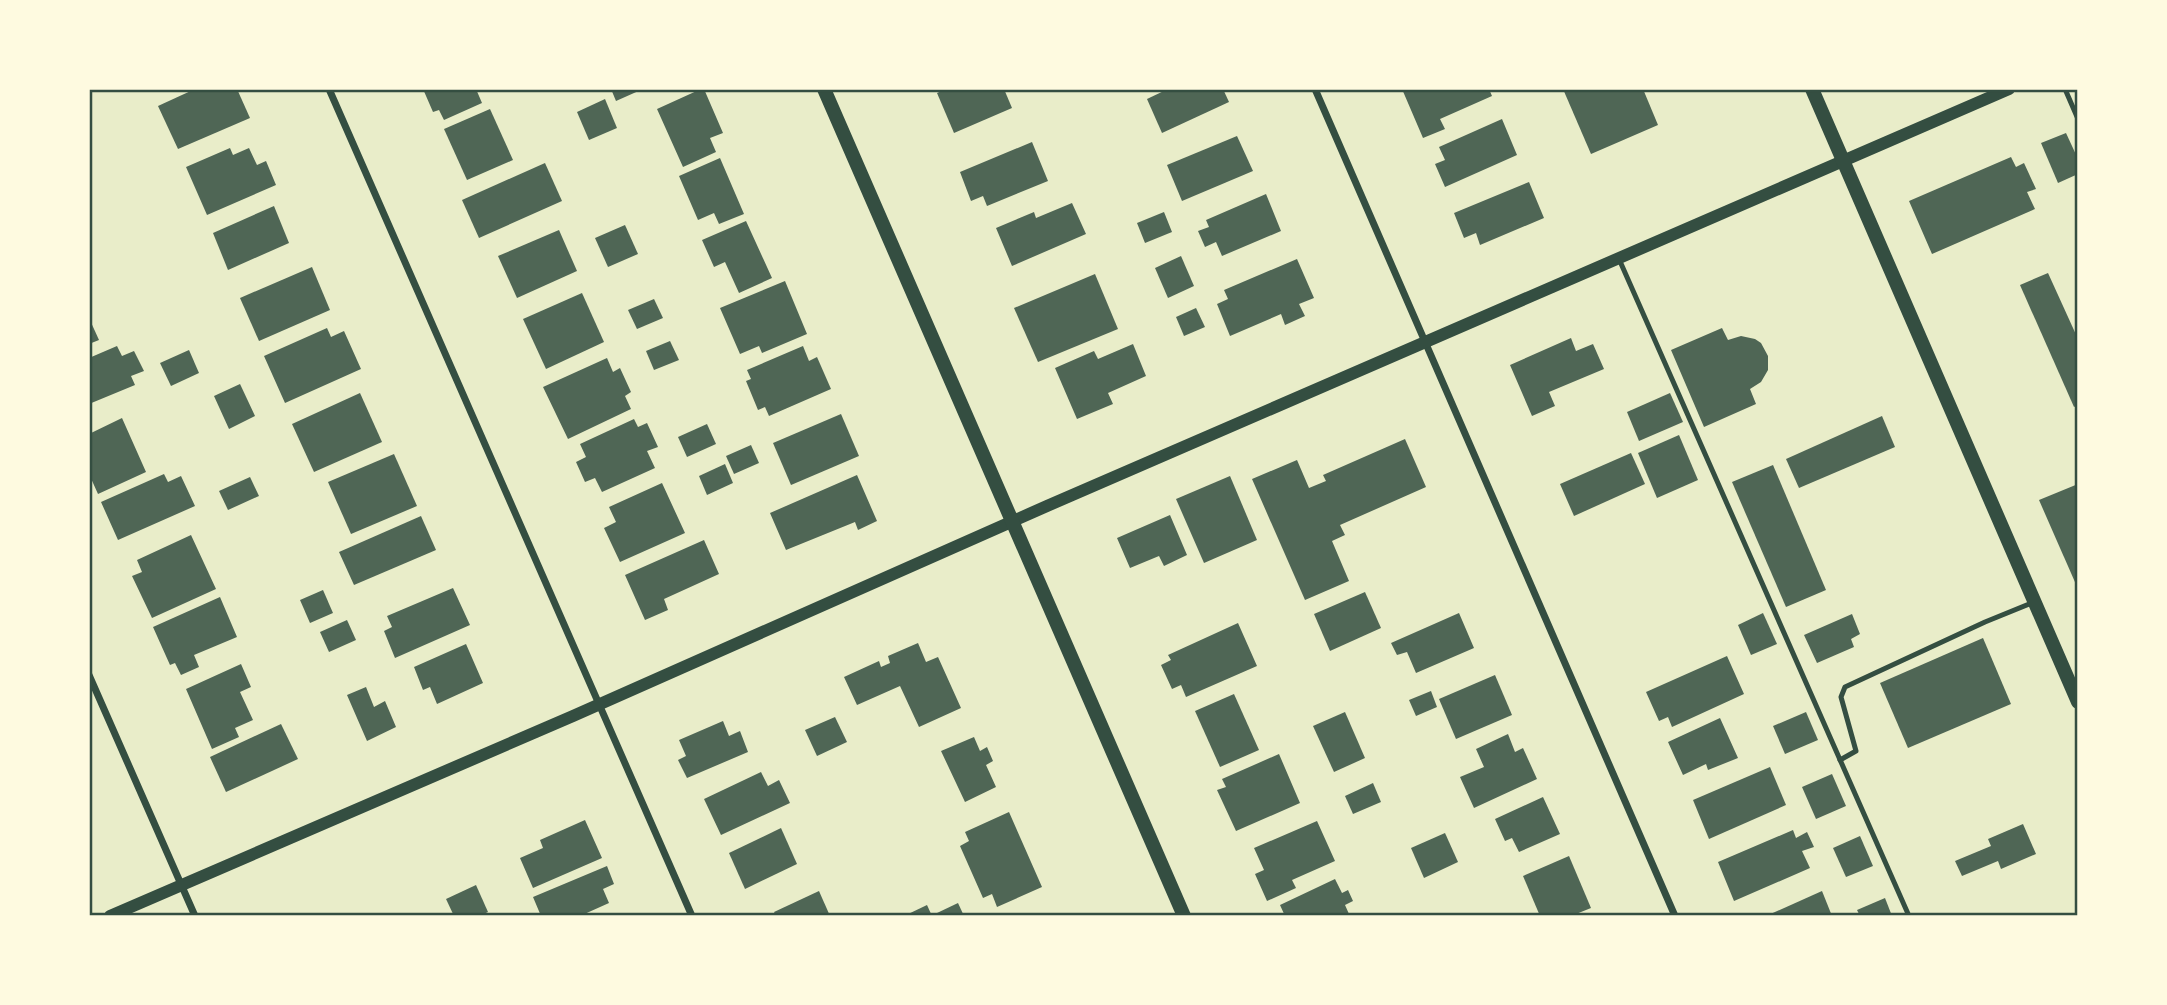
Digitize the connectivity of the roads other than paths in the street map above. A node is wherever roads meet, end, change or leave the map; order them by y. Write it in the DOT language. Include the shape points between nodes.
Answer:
graph roads {
  1 [pos="329,89"];
  2 [pos="824,89"];
  3 [pos="1315,89"];
  4 [pos="1812,89"];
  5 [pos="2009,89"];
  6 [pos="2065,89"];
  7 [pos="2078,119"];
  8 [pos="1843,161"];
  9 [pos="1619,258"];
  10 [pos="1425,342"];
  11 [pos="1012,522"];
  12 [pos="2034,602"];
  13 [pos="89,675"];
  14 [pos="2078,702"];
  15 [pos="599,705"];
  16 [pos="1840,760"];
  17 [pos="181,885"];
  18 [pos="110,916"];
  19 [pos="195,916"];
  20 [pos="692,916"];
  21 [pos="1184,916"];
  22 [pos="1675,916"];
  23 [pos="1909,916"];
  1 -- 15 [label="street"];
  2 -- 11 [label="main road"];
  3 -- 10 [label="street"];
  4 -- 8 [label="main road"];
  5 -- 8 [label="street"];
  6 -- 7 [label="lane"];
  8 -- 9 [label="street"];
  8 -- 12 [label="main road"];
  9 -- 10 [label="street"];
  9 -- 16 [label="lane"];
  10 -- 11 [label="street"];
  10 -- 22 [label="street"];
  11 -- 15 [label="street"];
  11 -- 21 [label="main road"];
  12 -- 14 [label="main road"];
  12 -- 16 [label="lane" via="1845,687 1841,697 1856,751"];
  13 -- 17 [label="street"];
  15 -- 17 [label="street"];
  15 -- 20 [label="street"];
  16 -- 23 [label="lane"];
  17 -- 18 [label="street"];
  17 -- 19 [label="street"];
}
